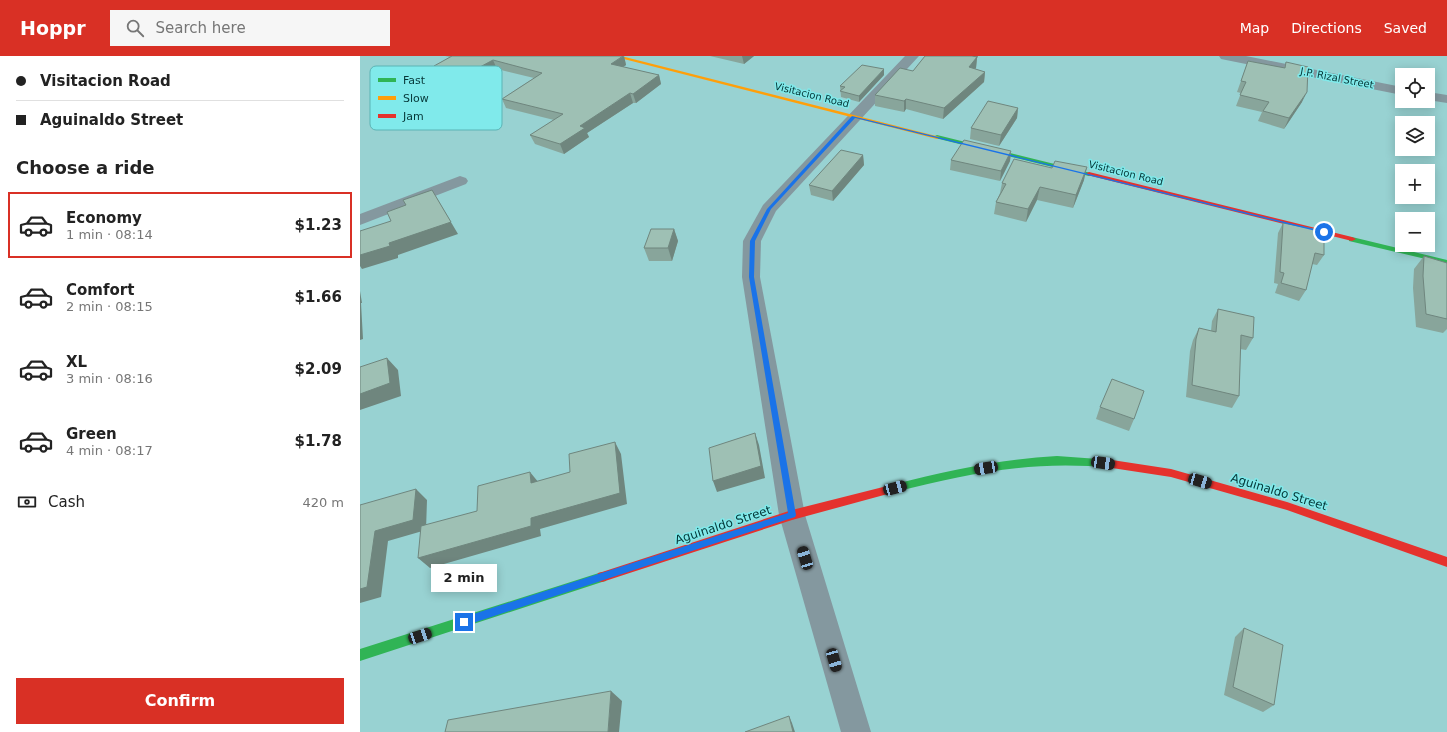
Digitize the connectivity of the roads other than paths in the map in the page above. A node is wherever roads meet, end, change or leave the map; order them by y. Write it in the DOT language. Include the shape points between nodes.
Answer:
graph roads {
  1 [pos="615,56"];
  2 [pos="912,56"];
  3 [pos="1226,56"];
  4 [pos="1395,89"];
  5 [pos="1435,97"];
  6 [pos="1447,99"];
  7 [pos="854,117"];
  8 [pos="460,181"];
  9 [pos="360,220"];
  10 [pos="1447,262"];
  11 [pos="792,515"];
  12 [pos="1447,562"];
  13 [pos="360,655"];
  14 [pos="856,732"];
  1 -- 7 [label="street, Visitacion Road"];
  2 -- 7 [label="street"];
  3 -- 4 [label="street, J.P. Rizal Street"];
  5 -- 6 [label="street"];
  7 -- 10 [label="street, Visitacion Road"];
  7 -- 11 [label="street" via="769,209 752,241 751,277"];
  8 -- 9 [label="street"];
  11 -- 12 [label="street, Aguinaldo Street" via="939,476 1016,462 1090,461 1171,473 1280,504"];
  11 -- 13 [label="street, Aguinaldo Street"];
  11 -- 14 [label="street"];
}
